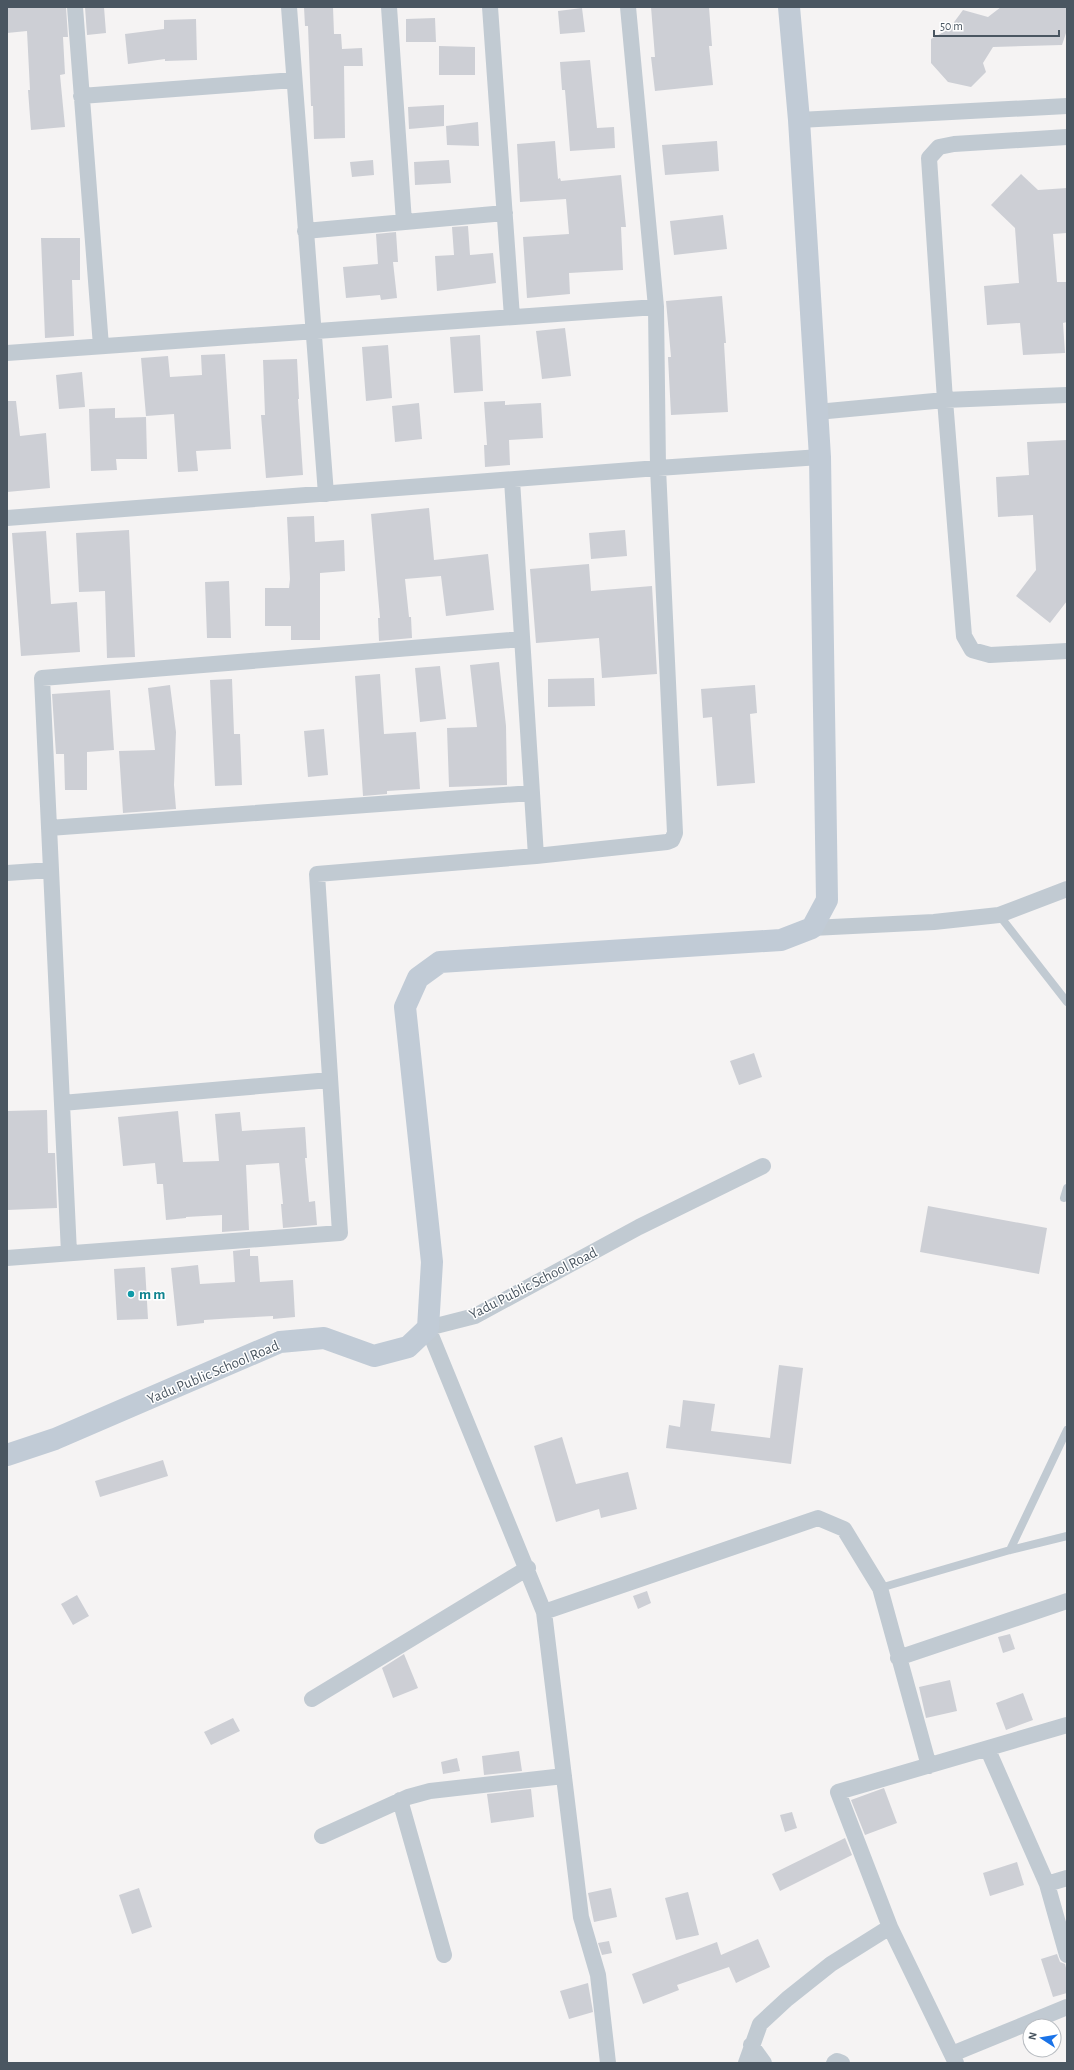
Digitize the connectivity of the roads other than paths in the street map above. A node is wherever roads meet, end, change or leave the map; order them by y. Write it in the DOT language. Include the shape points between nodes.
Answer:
graph roads {
  1 [pos="74,7"];
  2 [pos="289,7"];
  3 [pos="389,7"];
  4 [pos="490,7"];
  5 [pos="628,7"];
  6 [pos="789,7"];
  7 [pos="294,80"];
  8 [pos="82,96"];
  9 [pos="1067,106"];
  10 [pos="798,120"];
  11 [pos="1067,137"];
  12 [pos="505,213"];
  13 [pos="404,222"];
  14 [pos="305,231"];
  15 [pos="656,307"];
  16 [pos="512,318"];
  17 [pos="312,331"];
  18 [pos="101,346"];
  19 [pos="7,352"];
  20 [pos="1067,394"];
  21 [pos="945,400"];
  22 [pos="817,412"];
  23 [pos="820,457"];
  24 [pos="658,468"];
  25 [pos="512,480"];
  26 [pos="326,494"];
  27 [pos="7,518"];
  28 [pos="522,639"];
  29 [pos="1067,651"];
  30 [pos="532,793"];
  31 [pos="49,828"];
  32 [pos="536,856"];
  33 [pos="51,870"];
  34 [pos="7,873"];
  35 [pos="1067,889"];
  36 [pos="998,915"];
  37 [pos="812,928"];
  38 [pos="1067,1002"];
  39 [pos="330,1080"];
  40 [pos="62,1103"];
  41 [pos="763,1166"];
  42 [pos="1067,1188"];
  43 [pos="1064,1198"];
  44 [pos="69,1254"];
  45 [pos="7,1258"];
  46 [pos="428,1328"];
  47 [pos="1067,1430"];
  48 [pos="7,1455"];
  49 [pos="1067,1536"];
  50 [pos="1010,1550"];
  51 [pos="528,1568"];
  52 [pos="880,1588"];
  53 [pos="1067,1601"];
  54 [pos="544,1612"];
  55 [pos="898,1658"];
  56 [pos="312,1699"];
  57 [pos="1067,1725"];
  58 [pos="988,1750"];
  59 [pos="929,1766"];
  60 [pos="564,1776"];
  61 [pos="400,1800"];
  62 [pos="322,1836"];
  63 [pos="1067,1878"];
  64 [pos="1047,1884"];
  65 [pos="890,1927"];
  66 [pos="444,1955"];
  67 [pos="1067,1955"];
  68 [pos="1067,2007"];
  69 [pos="751,2045"];
  70 [pos="954,2059"];
  71 [pos="608,2063"];
  72 [pos="746,2063"];
  73 [pos="764,2063"];
  74 [pos="834,2063"];
  75 [pos="842,2063"];
  1 -- 8 [label="street"];
  2 -- 7 [label="street"];
  3 -- 13 [label="street"];
  4 -- 12 [label="street"];
  5 -- 15 [label="street"];
  6 -- 10 [label="street"];
  7 -- 8 [label="street"];
  7 -- 14 [label="street"];
  8 -- 18 [label="street"];
  9 -- 10 [label="street"];
  10 -- 22 [label="street"];
  11 -- 21 [label="street" via="954,144 939,147 929,158"];
  12 -- 13 [label="street"];
  12 -- 16 [label="street"];
  13 -- 14 [label="street"];
  14 -- 17 [label="street"];
  15 -- 16 [label="street"];
  15 -- 24 [label="street"];
  16 -- 17 [label="street"];
  17 -- 18 [label="street"];
  17 -- 26 [label="street"];
  18 -- 19 [label="street"];
  20 -- 21 [label="street"];
  21 -- 22 [label="street"];
  21 -- 29 [label="street" via="964,636 972,650 990,655"];
  22 -- 23 [label="street"];
  23 -- 24 [label="street"];
  23 -- 37 [label="street" via="827,900"];
  24 -- 25 [label="street"];
  24 -- 32 [label="street" via="675,833 672,840 667,842"];
  25 -- 26 [label="street"];
  25 -- 28 [label="street"];
  26 -- 27 [label="street"];
  28 -- 30 [label="street"];
  28 -- 31 [label="street" via="42,678"];
  30 -- 31 [label="street"];
  30 -- 32 [label="street"];
  31 -- 33 [label="street"];
  32 -- 39 [label="street" via="318,874"];
  33 -- 34 [label="street"];
  33 -- 40 [label="street"];
  35 -- 36 [label="street"];
  36 -- 37 [label="street" via="934,922"];
  36 -- 38 [label="lane"];
  37 -- 46 [label="street" via="781,940 440,962 418,978 405,1007 432,1262"];
  39 -- 40 [label="street"];
  39 -- 44 [label="street" via="340,1232"];
  40 -- 44 [label="street"];
  41 -- 46 [label="street, Yadu Public School Road" via="639,1227 475,1316"];
  42 -- 43 [label="lane"];
  44 -- 45 [label="street"];
  46 -- 48 [label="street, Yadu Public School Road" via="408,1347 374,1356 324,1338 280,1342 55,1439"];
  46 -- 51 [label="street"];
  47 -- 50 [label="lane"];
  49 -- 50 [label="lane"];
  50 -- 52 [label="lane"];
  51 -- 54 [label="street"];
  51 -- 56 [label="street"];
  52 -- 54 [label="street" via="844,1530 818,1518"];
  52 -- 55 [label="street"];
  53 -- 55 [label="street"];
  54 -- 60 [label="street"];
  55 -- 59 [label="street"];
  57 -- 58 [label="street"];
  58 -- 59 [label="street"];
  58 -- 64 [label="street"];
  59 -- 65 [label="street" via="838,1792"];
  60 -- 61 [label="street" via="430,1791"];
  60 -- 71 [label="street" via="581,1916 598,1975"];
  61 -- 62 [label="street"];
  61 -- 66 [label="street"];
  63 -- 64 [label="street"];
  64 -- 67 [label="street"];
  65 -- 69 [label="street" via="831,1964 787,1999 760,2024"];
  65 -- 70 [label="street"];
  68 -- 70 [label="street"];
  69 -- 72 [label="street"];
  69 -- 73 [label="street"];
  74 -- 75 [label="street"];
}
